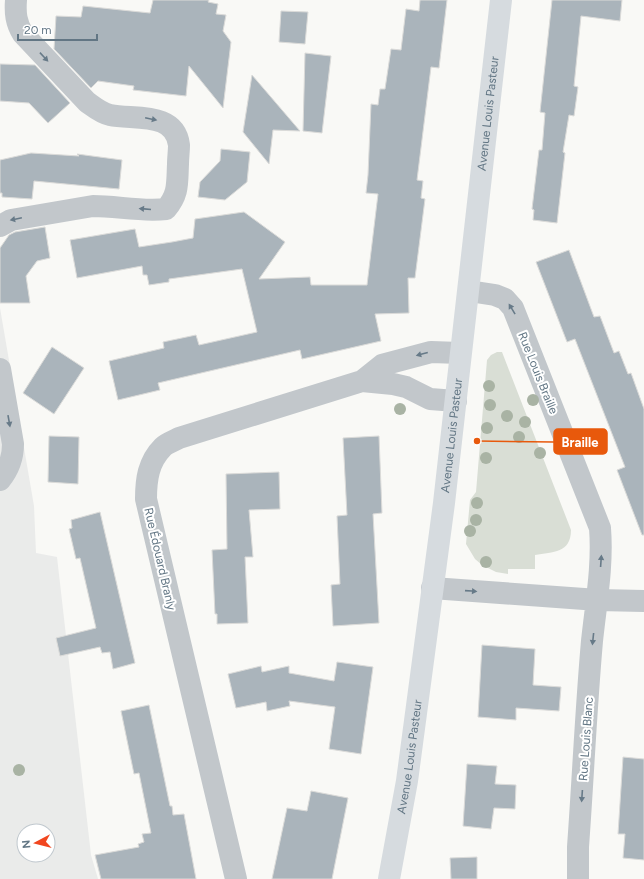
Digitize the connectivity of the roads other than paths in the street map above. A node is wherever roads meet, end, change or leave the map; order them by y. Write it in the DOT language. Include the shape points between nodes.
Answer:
graph roads {
  1 [pos="16,0"];
  2 [pos="501,0"];
  3 [pos="0,226"];
  4 [pos="469,291"];
  5 [pos="460,354"];
  6 [pos="0,369"];
  7 [pos="362,382"];
  8 [pos="456,401"];
  9 [pos="0,480"];
  10 [pos="432,588"];
  11 [pos="598,600"];
  12 [pos="644,601"];
  13 [pos="390,876"];
  14 [pos="236,879"];
  15 [pos="578,879"];
  1 -- 3 [label="street, one-way" via="18,27 87,102 98,111 110,115 152,119 166,124 176,134 179,146 177,190 173,201 166,209 93,206 11,220"];
  2 -- 4 [label="main road, Avenue Louis Pasteur"];
  4 -- 5 [label="main road, Avenue Louis Pasteur"];
  11 -- 4 [label="street, Rue Louis Braille, one-way" via="602,547 600,528 513,308 505,299 495,295"];
  5 -- 7 [label="street, Rue Édouard Branly, one-way" via="431,352 382,365"];
  5 -- 8 [label="main road, Avenue Louis Pasteur"];
  6 -- 9 [label="street, one-way" via="13,444 13,456"];
  7 -- 8 [label="street, Rue Édouard Branly" via="393,384 406,387 430,399"];
  7 -- 14 [label="street, Rue Édouard Branly" via="179,438 164,447 151,462 146,482 146,500"];
  8 -- 10 [label="main road, Avenue Louis Pasteur"];
  10 -- 11 [label="street, one-way"];
  10 -- 13 [label="main road, Avenue Louis Pasteur" via="407,781"];
  11 -- 12 [label="street"];
  11 -- 15 [label="street, Rue Louis Blanc, one-way" via="592,640"];
}
